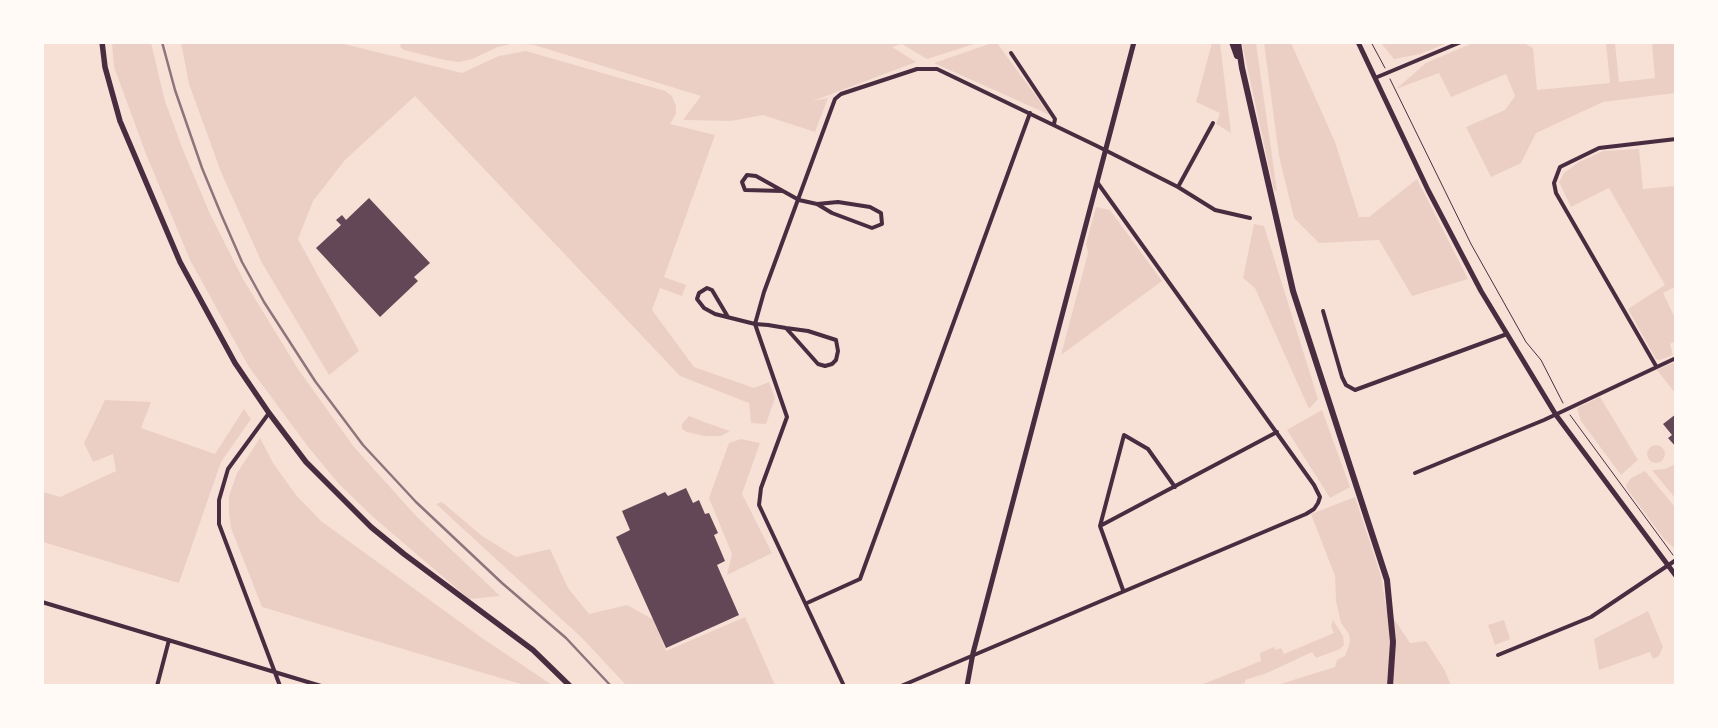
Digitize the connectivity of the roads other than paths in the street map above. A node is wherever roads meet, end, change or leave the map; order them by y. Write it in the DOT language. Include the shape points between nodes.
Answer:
graph roads {
  1 [pos="102,42"];
  2 [pos="1134,42"];
  3 [pos="1232,42"];
  4 [pos="1238,42"];
  5 [pos="1358,42"];
  6 [pos="1461,42"];
  7 [pos="1541,42"];
  8 [pos="1549,42"];
  9 [pos="1011,53"];
  10 [pos="1242,68"];
  11 [pos="1375,78"];
  12 [pos="1030,113"];
  13 [pos="1214,123"];
  14 [pos="1054,124"];
  15 [pos="1676,139"];
  16 [pos="1106,151"];
  17 [pos="1097,182"];
  18 [pos="1178,187"];
  19 [pos="783,190"];
  20 [pos="800,200"];
  21 [pos="817,204"];
  22 [pos="1250,218"];
  23 [pos="1323,311"];
  24 [pos="728,317"];
  25 [pos="754,324"];
  26 [pos="786,328"];
  27 [pos="1507,334"];
  28 [pos="1676,358"];
  29 [pos="1656,366"];
  30 [pos="270,413"];
  31 [pos="1556,414"];
  32 [pos="1277,432"];
  33 [pos="1415,473"];
  34 [pos="1175,486"];
  35 [pos="1100,526"];
  36 [pos="1676,558"];
  37 [pos="1668,566"];
  38 [pos="1676,576"];
  39 [pos="1123,590"];
  40 [pos="42,602"];
  41 [pos="807,603"];
  42 [pos="169,640"];
  43 [pos="973,653"];
  44 [pos="1498,656"];
  45 [pos="274,671"];
  46 [pos="157,686"];
  47 [pos="280,686"];
  48 [pos="322,686"];
  49 [pos="570,686"];
  50 [pos="844,686"];
  51 [pos="901,686"];
  52 [pos="967,686"];
  53 [pos="1390,686"];
  1 -- 30 [label="main road" via="104,67 120,121 177,254 235,363"];
  2 -- 16 [label="street"];
  3 -- 10 [label="main road"];
  4 -- 10 [label="main road"];
  5 -- 11 [label="street"];
  6 -- 11 [label="street"];
  7 -- 8 [label="street"];
  9 -- 14 [label="street" via="1055,118"];
  10 -- 53 [label="main road" via="1293,291 1387,580 1394,642"];
  11 -- 27 [label="street" via="1452,237"];
  12 -- 14 [label="street"];
  12 -- 20 [label="street" via="937,69 917,70 841,94 832,104"];
  12 -- 41 [label="street" via="861,576 852,585"];
  13 -- 18 [label="street"];
  14 -- 16 [label="street"];
  15 -- 29 [label="street" via="1599,148 1560,167 1554,183 1556,193"];
  16 -- 17 [label="street"];
  16 -- 18 [label="street"];
  17 -- 32 [label="street"];
  17 -- 43 [label="street"];
  18 -- 22 [label="street" via="1215,210"];
  19 -- 19 [label="street" via="752,175 742,182 746,190"];
  19 -- 20 [label="street"];
  20 -- 21 [label="street"];
  20 -- 25 [label="street"];
  21 -- 21 [label="street" via="872,228 882,224 881,213 870,207 838,202"];
  23 -- 27 [label="street" via="1342,377 1346,385 1355,390"];
  24 -- 24 [label="street" via="712,290 707,288 699,293 697,299 704,308"];
  24 -- 25 [label="street"];
  25 -- 26 [label="street"];
  25 -- 41 [label="street" via="787,417 761,488 759,505"];
  26 -- 26 [label="street" via="818,364 825,366 836,360 836,340"];
  27 -- 31 [label="street"];
  28 -- 29 [label="street"];
  29 -- 31 [label="street"];
  30 -- 45 [label="street" via="228,469 219,500 219,524"];
  30 -- 49 [label="main road" via="306,462 371,527 533,650"];
  31 -- 33 [label="street"];
  31 -- 37 [label="street"];
  32 -- 34 [label="street"];
  32 -- 39 [label="street" via="1314,485 1320,497 1316,507"];
  34 -- 35 [label="street"];
  34 -- 35 [label="street" via="1148,449 1124,435"];
  35 -- 39 [label="street"];
  36 -- 37 [label="street"];
  37 -- 38 [label="street"];
  37 -- 44 [label="street" via="1591,617"];
  39 -- 43 [label="street"];
  40 -- 42 [label="street"];
  41 -- 50 [label="street"];
  42 -- 45 [label="street"];
  42 -- 46 [label="street"];
  43 -- 51 [label="street"];
  43 -- 52 [label="street"];
  45 -- 47 [label="street"];
  45 -- 48 [label="street"];
}
